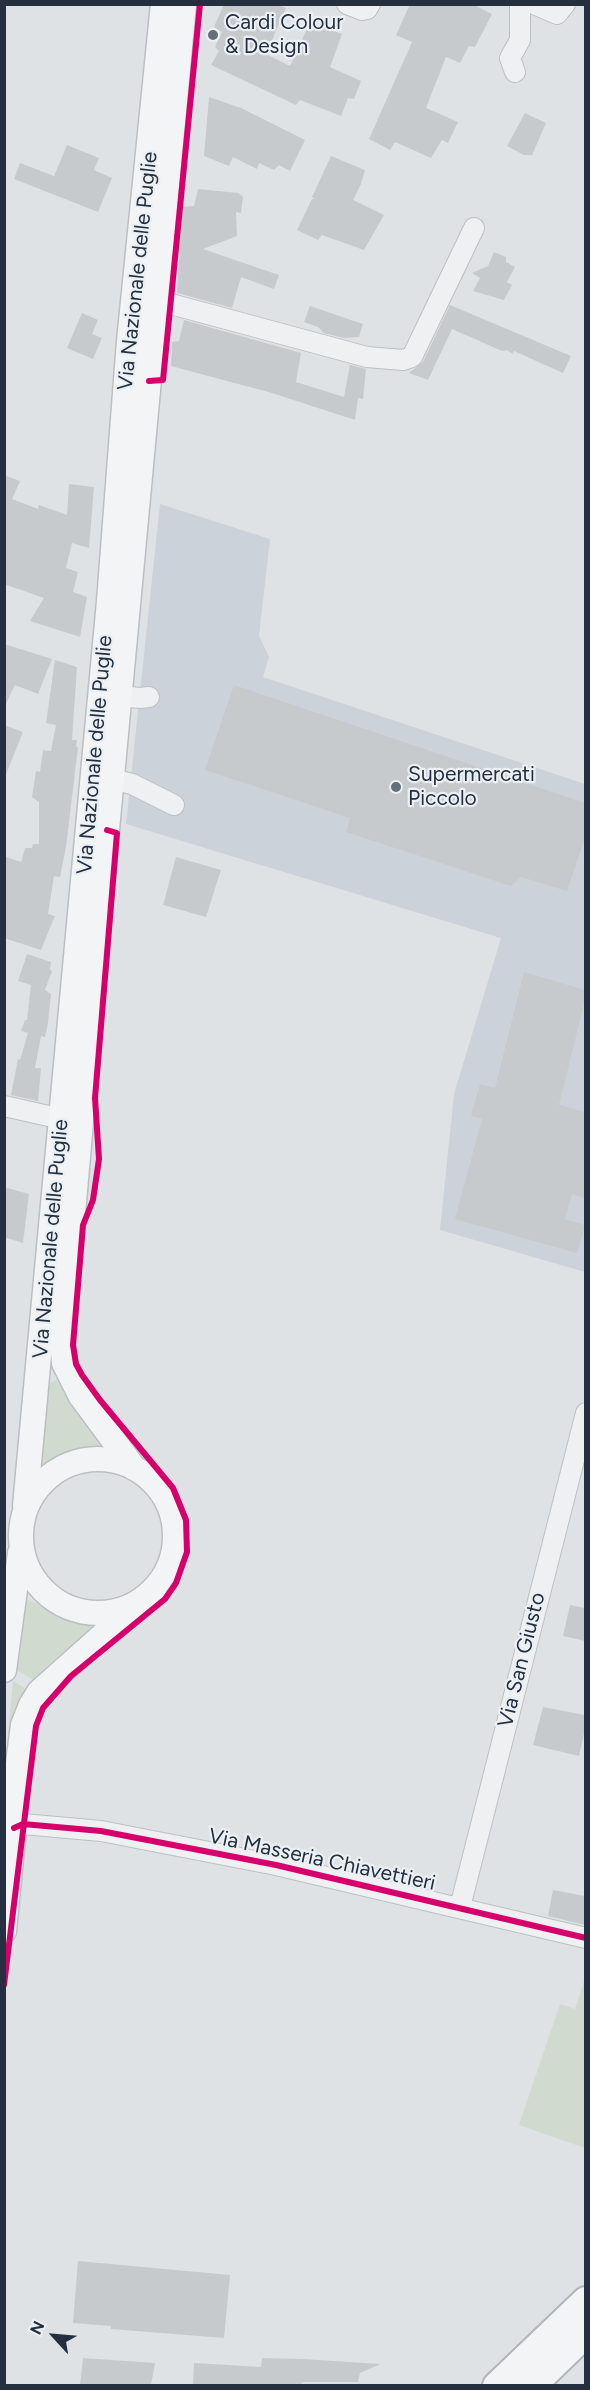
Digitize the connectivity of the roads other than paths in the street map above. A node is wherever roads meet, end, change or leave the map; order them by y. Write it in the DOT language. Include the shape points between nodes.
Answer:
graph roads {
  1 [pos="163,4"];
  2 [pos="184,4"];
  3 [pos="346,4"];
  4 [pos="370,4"];
  5 [pos="520,4"];
  6 [pos="534,4"];
  7 [pos="565,4"];
  8 [pos="515,72"];
  9 [pos="474,228"];
  10 [pos="156,300"];
  11 [pos="119,696"];
  12 [pos="149,697"];
  13 [pos="112,779"];
  14 [pos="174,805"];
  15 [pos="4,1106"];
  16 [pos="62,1119"];
  17 [pos="585,1413"];
  18 [pos="134,1468"];
  19 [pos="25,1506"];
  20 [pos="15,1555"];
  21 [pos="152,1592"];
  22 [pos="4,1670"];
  23 [pos="14,1828"];
  24 [pos="460,1907"];
  25 [pos="4,1931"];
  26 [pos="585,1938"];
  27 [pos="585,2301"];
  28 [pos="585,2333"];
  29 [pos="497,2385"];
  30 [pos="531,2385"];
  1 -- 16 [label="main road, Via Nazionale delle Puglie" via="129,341 110,601"];
  2 -- 10 [label="main road, Via Nazionale delle Puglie"];
  3 -- 4 [label="street" via="362,10"];
  5 -- 8 [label="street" via="520,40 510,58"];
  6 -- 7 [label="street" via="557,14"];
  9 -- 10 [label="street" via="412,357 403,360 367,357"];
  10 -- 11 [label="main road, Via Nazionale delle Puglie"];
  11 -- 12 [label="street"];
  11 -- 13 [label="main road, Via Nazionale delle Puglie"];
  13 -- 14 [label="street" via="132,784"];
  13 -- 18 [label="main road, Via Nazionale delle Puglie" via="61,1327 64,1363 80,1395"];
  15 -- 16 [label="street"];
  16 -- 19 [label="main road, Via Nazionale delle Puglie"];
  17 -- 24 [label="street, Via San Giusto"];
  18 -- 19 [label="main road, Via Nazionale delle Puglie" via="110,1460 84,1460 61,1469 41,1484"];
  18 -- 21 [label="main road, Via Nazionale delle Puglie" via="153,1482 167,1502 175,1525 175,1549"];
  19 -- 20 [label="main road, Via Nazionale delle Puglie"];
  20 -- 21 [label="main road, Via Nazionale delle Puglie" via="45,1593 65,1606 87,1613 111,1613 133,1606"];
  20 -- 22 [label="main road, Via Nazionale delle Puglie"];
  21 -- 23 [label="main road, Via Nazionale delle Puglie" via="39,1692 31,1705 23,1725"];
  23 -- 24 [label="street, Via Masseria Chiavettieri" via="23,1824 101,1831"];
  23 -- 25 [label="main road, Via Nazionale delle Puglie"];
  24 -- 26 [label="street, Via Masseria Chiavettieri"];
  27 -- 29 [label="highway"];
  28 -- 30 [label="highway"];
}
